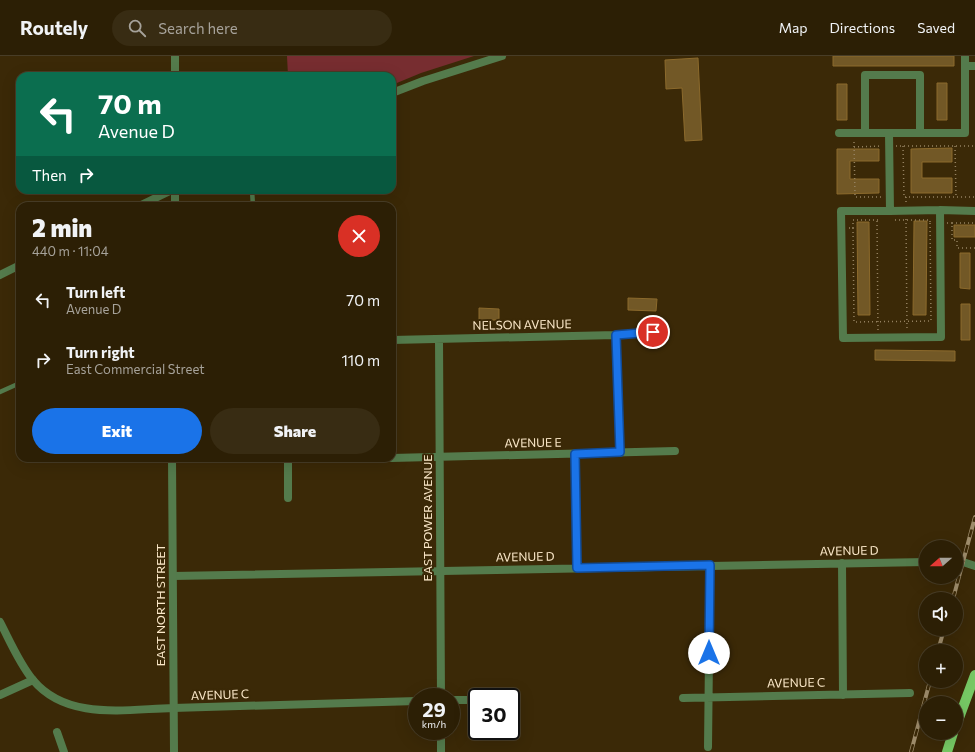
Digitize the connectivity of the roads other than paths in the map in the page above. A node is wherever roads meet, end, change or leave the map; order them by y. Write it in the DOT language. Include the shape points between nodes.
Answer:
graph roads {
  1 [pos="175,56"];
  2 [pos="502,56"];
  3 [pos="965,56"];
  4 [pos="965,66"];
  5 [pos="975,66"];
  6 [pos="175,72"];
  7 [pos="396,91"];
  8 [pos="974,132"];
  9 [pos="865,133"];
  10 [pos="890,133"];
  11 [pos="920,133"];
  12 [pos="966,133"];
  13 [pos="839,134"];
  14 [pos="164,194"];
  15 [pos="147,202"];
  16 [pos="890,210"];
  17 [pos="940,210"];
  18 [pos="975,211"];
  19 [pos="16,267"];
  20 [pos="0,275"];
  21 [pos="653,332"];
  22 [pos="616,335"];
  23 [pos="439,339"];
  24 [pos="396,340"];
  25 [pos="16,385"];
  26 [pos="0,392"];
  27 [pos="675,450"];
  28 [pos="620,452"];
  29 [pos="575,454"];
  30 [pos="440,457"];
  31 [pos="396,458"];
  32 [pos="172,462"];
  33 [pos="288,462"];
  34 [pos="288,498"];
  35 [pos="919,562"];
  36 [pos="963,562"];
  37 [pos="842,563"];
  38 [pos="710,565"];
  39 [pos="975,566"];
  40 [pos="577,568"];
  41 [pos="440,570"];
  42 [pos="173,576"];
  43 [pos="0,622"];
  44 [pos="975,675"];
  45 [pos="33,680"];
  46 [pos="441,688"];
  47 [pos="910,693"];
  48 [pos="0,695"];
  49 [pos="843,695"];
  50 [pos="709,697"];
  51 [pos="683,698"];
  52 [pos="408,701"];
  53 [pos="963,707"];
  54 [pos="173,708"];
  55 [pos="57,732"];
  56 [pos="441,740"];
  57 [pos="951,740"];
  58 [pos="708,746"];
  59 [pos="64,752"];
  60 [pos="174,752"];
  61 [pos="441,752"];
  62 [pos="947,752"];
  1 -- 6 [label="street"];
  2 -- 7 [label="street" via="423,80"];
  3 -- 4 [label="street"];
  4 -- 5 [label="street"];
  4 -- 12 [label="street"];
  8 -- 12 [label="street"];
  9 -- 10 [label="street"];
  9 -- 11 [label="street" via="865,75 920,75"];
  9 -- 13 [label="street"];
  10 -- 11 [label="street"];
  10 -- 16 [label="street"];
  11 -- 12 [label="street"];
  14 -- 15 [label="street"];
  16 -- 17 [label="street"];
  16 -- 17 [label="street" via="841,211 842,338 941,337"];
  17 -- 18 [label="street"];
  19 -- 20 [label="street"];
  21 -- 22 [label="street, NELSON AVENUE"];
  22 -- 23 [label="street, NELSON AVENUE"];
  22 -- 28 [label="street"];
  23 -- 24 [label="street, NELSON AVENUE"];
  23 -- 30 [label="street, EAST POWER AVENUE"];
  25 -- 26 [label="lane"];
  27 -- 28 [label="street, AVENUE E"];
  28 -- 29 [label="street, AVENUE E"];
  29 -- 30 [label="street, AVENUE E"];
  29 -- 40 [label="street"];
  30 -- 31 [label="street, AVENUE E"];
  30 -- 41 [label="street, EAST POWER AVENUE"];
  32 -- 42 [label="street, EAST NORTH STREET"];
  33 -- 34 [label="street"];
  35 -- 37 [label="street, AVENUE D"];
  36 -- 39 [label="street"];
  37 -- 38 [label="street, AVENUE D"];
  37 -- 49 [label="street"];
  38 -- 40 [label="street, AVENUE D"];
  38 -- 50 [label="street"];
  40 -- 41 [label="street, AVENUE D"];
  41 -- 42 [label="street, AVENUE D"];
  41 -- 46 [label="street, EAST POWER AVENUE"];
  42 -- 54 [label="street, EAST NORTH STREET"];
  43 -- 45 [label="street, AVENUE C"];
  44 -- 53 [label="main road"];
  45 -- 48 [label="street"];
  45 -- 54 [label="street, AVENUE C" via="60,701 82,709"];
  47 -- 49 [label="street, AVENUE C"];
  49 -- 50 [label="street, AVENUE C"];
  50 -- 51 [label="street, AVENUE C"];
  50 -- 58 [label="street"];
  52 -- 54 [label="street, AVENUE C"];
  54 -- 60 [label="street, EAST NORTH STREET"];
  55 -- 59 [label="street"];
  56 -- 61 [label="street"];
  57 -- 62 [label="main road"];
}
